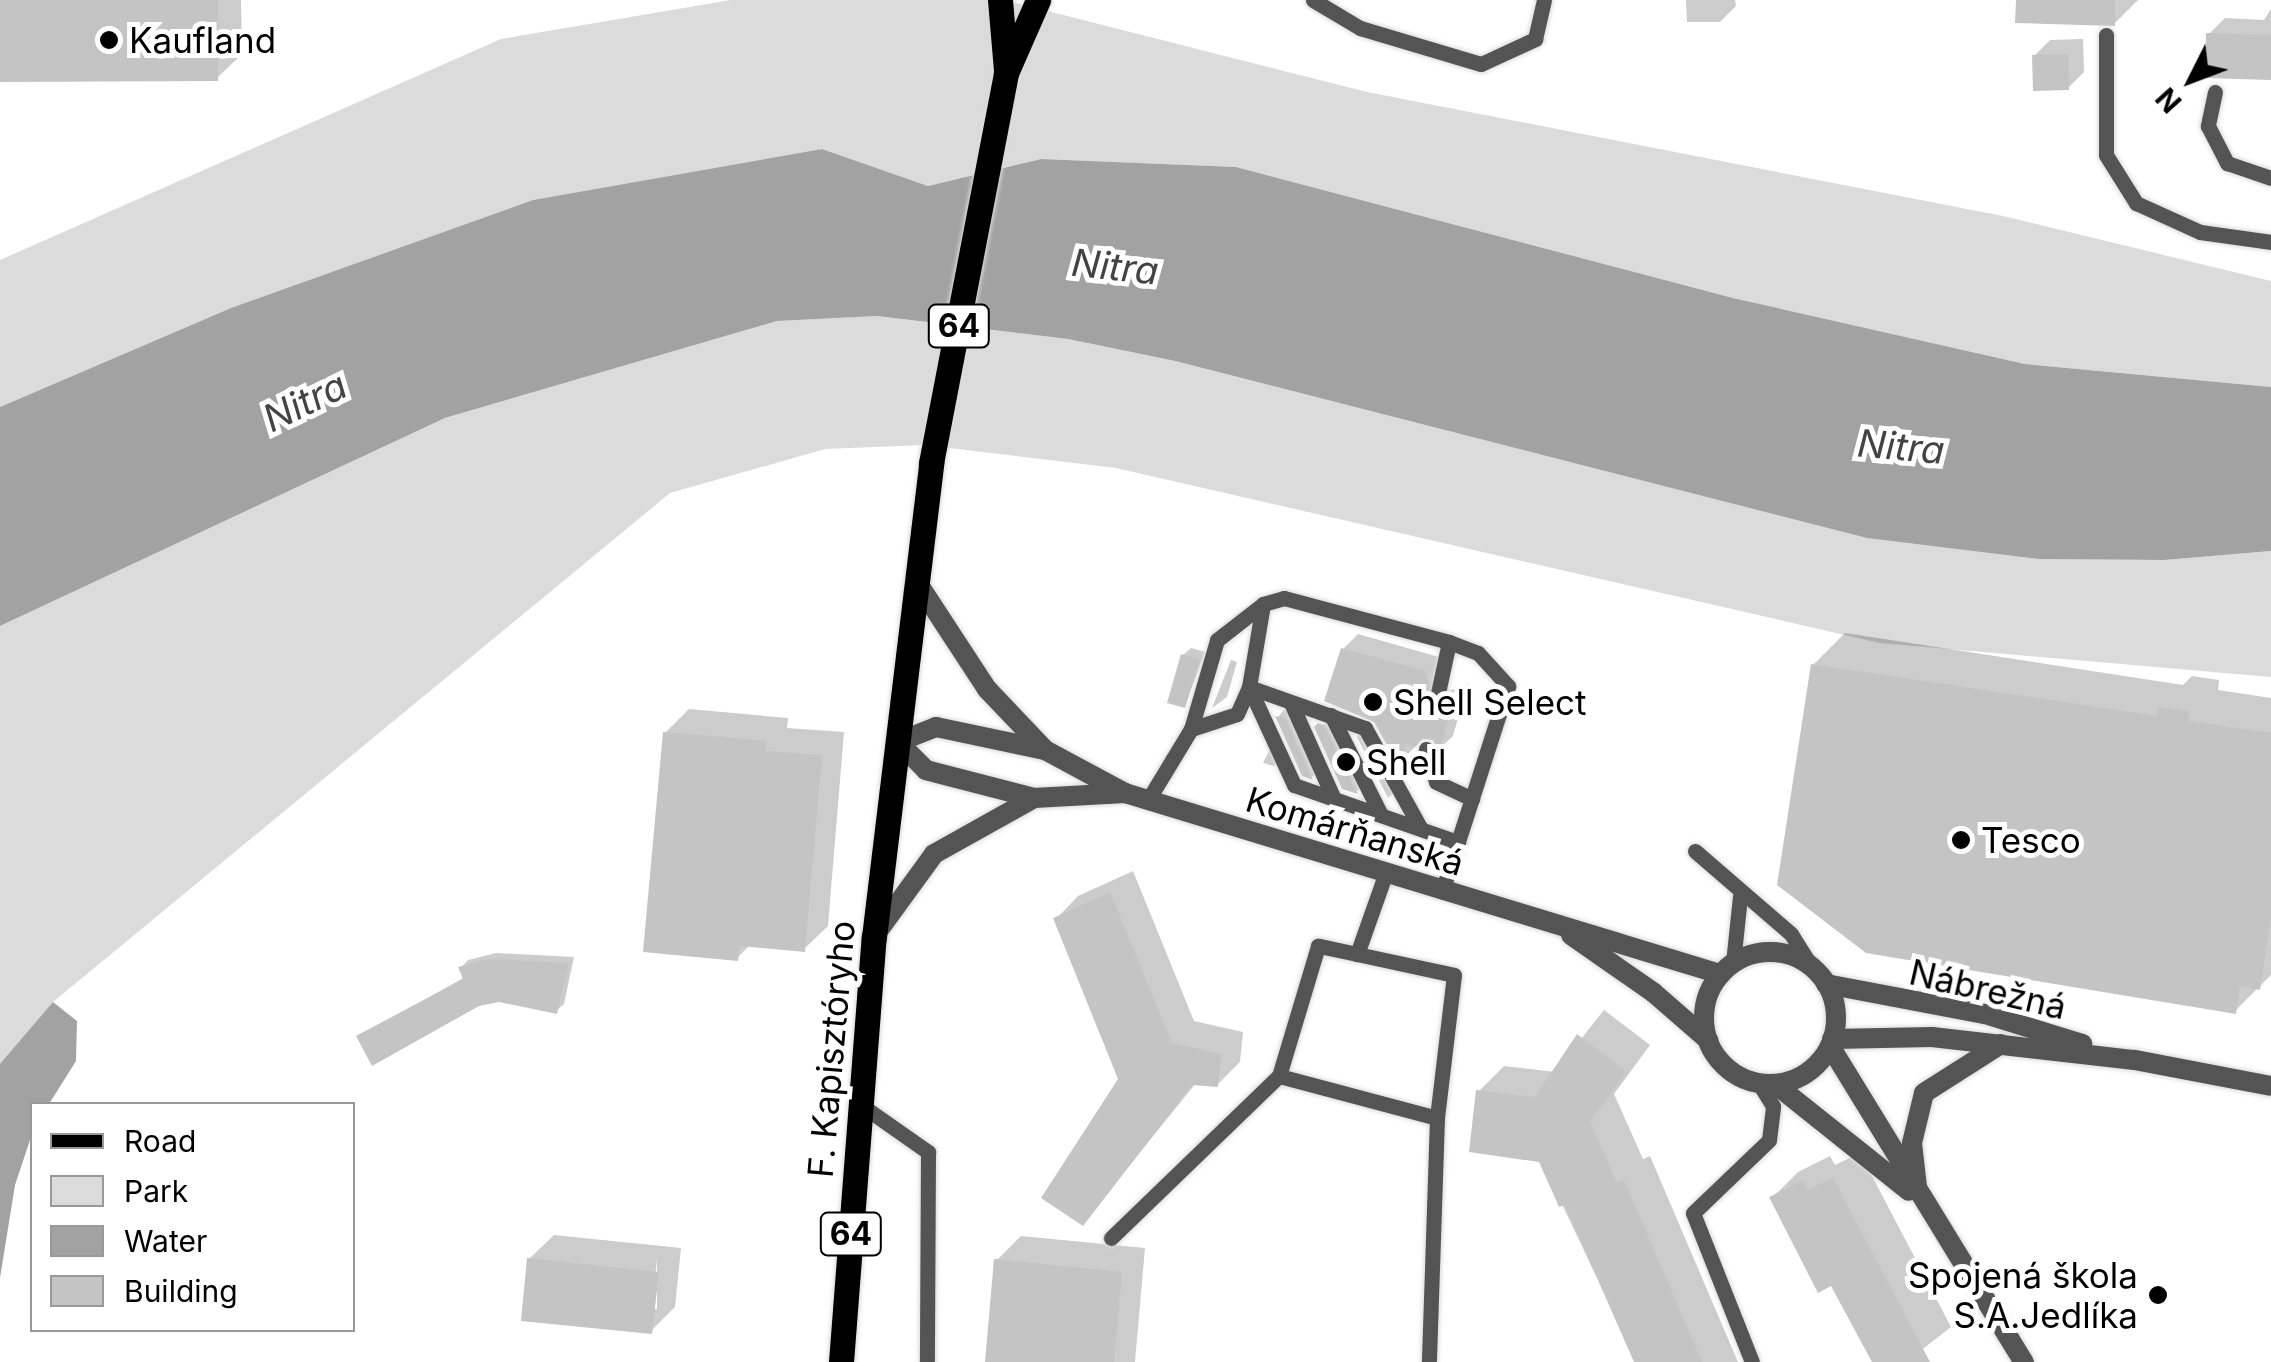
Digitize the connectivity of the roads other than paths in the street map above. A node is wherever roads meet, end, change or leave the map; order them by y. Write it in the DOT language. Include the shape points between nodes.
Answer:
graph roads {
  1 [pos="1000,0"];
  2 [pos="1038,0"];
  3 [pos="1313,0"];
  4 [pos="1544,0"];
  5 [pos="2106,35"];
  6 [pos="1006,74"];
  7 [pos="2215,92"];
  8 [pos="2271,178"];
  9 [pos="2271,242"];
  10 [pos="917,582"];
  11 [pos="1263,604"];
  12 [pos="1448,642"];
  13 [pos="1249,688"];
  14 [pos="1438,693"];
  15 [pos="1291,702"];
  16 [pos="1331,716"];
  17 [pos="1191,729"];
  18 [pos="898,742"];
  19 [pos="1426,748"];
  20 [pos="1045,750"];
  21 [pos="1125,793"];
  22 [pos="1034,798"];
  23 [pos="1472,798"];
  24 [pos="1334,799"];
  25 [pos="1148,800"];
  26 [pos="1381,815"];
  27 [pos="1421,829"];
  28 [pos="1458,842"];
  29 [pos="1695,850"];
  30 [pos="1385,875"];
  31 [pos="1442,892"];
  32 [pos="1740,896"];
  33 [pos="1566,931"];
  34 [pos="874,937"];
  35 [pos="1357,954"];
  36 [pos="1727,968"];
  37 [pos="1820,976"];
  38 [pos="1708,1040"];
  39 [pos="1831,1042"];
  40 [pos="2001,1044"];
  41 [pos="2135,1060"];
  42 [pos="1278,1076"];
  43 [pos="1766,1083"];
  44 [pos="2271,1086"];
  45 [pos="861,1105"];
  46 [pos="1437,1118"];
  47 [pos="1918,1199"];
  48 [pos="1111,1238"];
  49 [pos="841,1362"];
  50 [pos="927,1362"];
  51 [pos="1429,1362"];
  52 [pos="1752,1362"];
  53 [pos="2024,1362"];
  1 -- 6 [label="main road, 64"];
  2 -- 6 [label="main road, 64"];
  3 -- 4 [label="lane" via="1360,28 1481,64 1535,39"];
  5 -- 9 [label="lane" via="2106,155 2136,204 2200,232"];
  6 -- 10 [label="main road, 64"];
  7 -- 8 [label="lane" via="2208,126 2226,163"];
  10 -- 18 [label="main road, 64"];
  10 -- 20 [label="street" via="987,688"];
  11 -- 12 [label="lane" via="1284,598"];
  11 -- 13 [label="lane"];
  11 -- 17 [label="lane" via="1218,640"];
  12 -- 14 [label="lane"];
  12 -- 23 [label="lane" via="1478,653 1508,686"];
  13 -- 15 [label="lane"];
  13 -- 17 [label="lane" via="1238,714"];
  13 -- 24 [label="lane" via="1294,785"];
  15 -- 16 [label="lane"];
  15 -- 24 [label="lane"];
  16 -- 26 [label="lane"];
  16 -- 27 [label="lane" via="1365,728"];
  17 -- 25 [label="lane"];
  18 -- 20 [label="street" via="936,728"];
  18 -- 22 [label="street" via="926,770"];
  18 -- 34 [label="main road, F. Kapisztóryho / 64"];
  19 -- 23 [label="lane" via="1436,782"];
  20 -- 21 [label="street"];
  21 -- 22 [label="street"];
  21 -- 25 [label="street, Komárňanská"];
  22 -- 34 [label="street" via="934,854"];
  23 -- 28 [label="lane"];
  24 -- 26 [label="lane"];
  25 -- 30 [label="street, Komárňanská"];
  26 -- 27 [label="lane"];
  27 -- 28 [label="lane"];
  28 -- 31 [label="lane"];
  29 -- 32 [label="lane"];
  30 -- 31 [label="street, Komárňanská"];
  30 -- 35 [label="lane"];
  31 -- 33 [label="street, Komárňanská"];
  32 -- 36 [label="lane"];
  32 -- 37 [label="lane" via="1791,934"];
  33 -- 36 [label="street, Komárňanská"];
  33 -- 38 [label="street, Komárňanská" via="1654,992"];
  34 -- 45 [label="main road, F. Kapisztóryho / 64"];
  35 -- 42 [label="lane" via="1318,946"];
  35 -- 46 [label="lane" via="1454,975"];
  36 -- 37 [label="street, Komárňanská" via="1774,952"];
  36 -- 38 [label="street" via="1705,1005"];
  37 -- 39 [label="street, Komárňanská" via="1836,1020"];
  37 -- 41 [label="street, Nábrežná" via="1984,1014"];
  38 -- 43 [label="street, Komárňanská" via="1727,1068"];
  39 -- 40 [label="street, Nábrežná" via="1910,1035"];
  39 -- 43 [label="street" via="1807,1072"];
  39 -- 47 [label="street, Komárňanská"];
  40 -- 41 [label="street, Nábrežná"];
  40 -- 47 [label="street" via="1924,1093 1912,1143"];
  41 -- 44 [label="street, Nábrežná"];
  42 -- 46 [label="lane"];
  42 -- 48 [label="lane"];
  43 -- 47 [label="street, Komárňanská"];
  43 -- 52 [label="lane" via="1775,1119 1755,1158 1693,1213"];
  45 -- 49 [label="main road, F. Kapisztóryho / 64"];
  45 -- 50 [label="lane" via="928,1152"];
  46 -- 51 [label="lane"];
  47 -- 53 [label="street, Komárňanská"];
}
